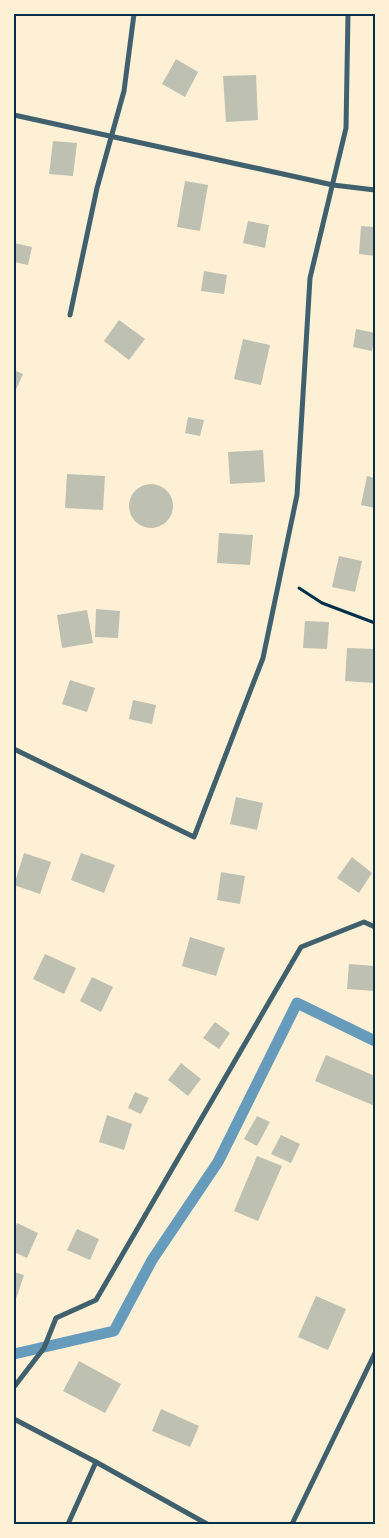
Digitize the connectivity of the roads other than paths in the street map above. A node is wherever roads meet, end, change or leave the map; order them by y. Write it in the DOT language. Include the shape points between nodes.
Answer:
graph roads {
  1 [pos="134,14"];
  2 [pos="348,14"];
  3 [pos="14,115"];
  4 [pos="111,136"];
  5 [pos="333,185"];
  6 [pos="375,190"];
  7 [pos="70,315"];
  8 [pos="14,749"];
  9 [pos="375,926"];
  10 [pos="375,1353"];
  11 [pos="14,1387"];
  12 [pos="14,1420"];
  13 [pos="96,1462"];
  14 [pos="68,1524"];
  15 [pos="207,1524"];
  16 [pos="292,1524"];
  1 -- 4 [label="street" via="124,91"];
  2 -- 5 [label="street" via="346,128"];
  3 -- 4 [label="street"];
  4 -- 5 [label="street"];
  4 -- 7 [label="street" via="96,188"];
  5 -- 6 [label="street"];
  5 -- 8 [label="street" via="310,278 297,495 263,658 194,837"];
  9 -- 11 [label="street" via="364,922 301,947 96,1300 56,1318 44,1348"];
  10 -- 16 [label="street"];
  12 -- 13 [label="street"];
  13 -- 14 [label="street"];
  13 -- 15 [label="street"];
}
